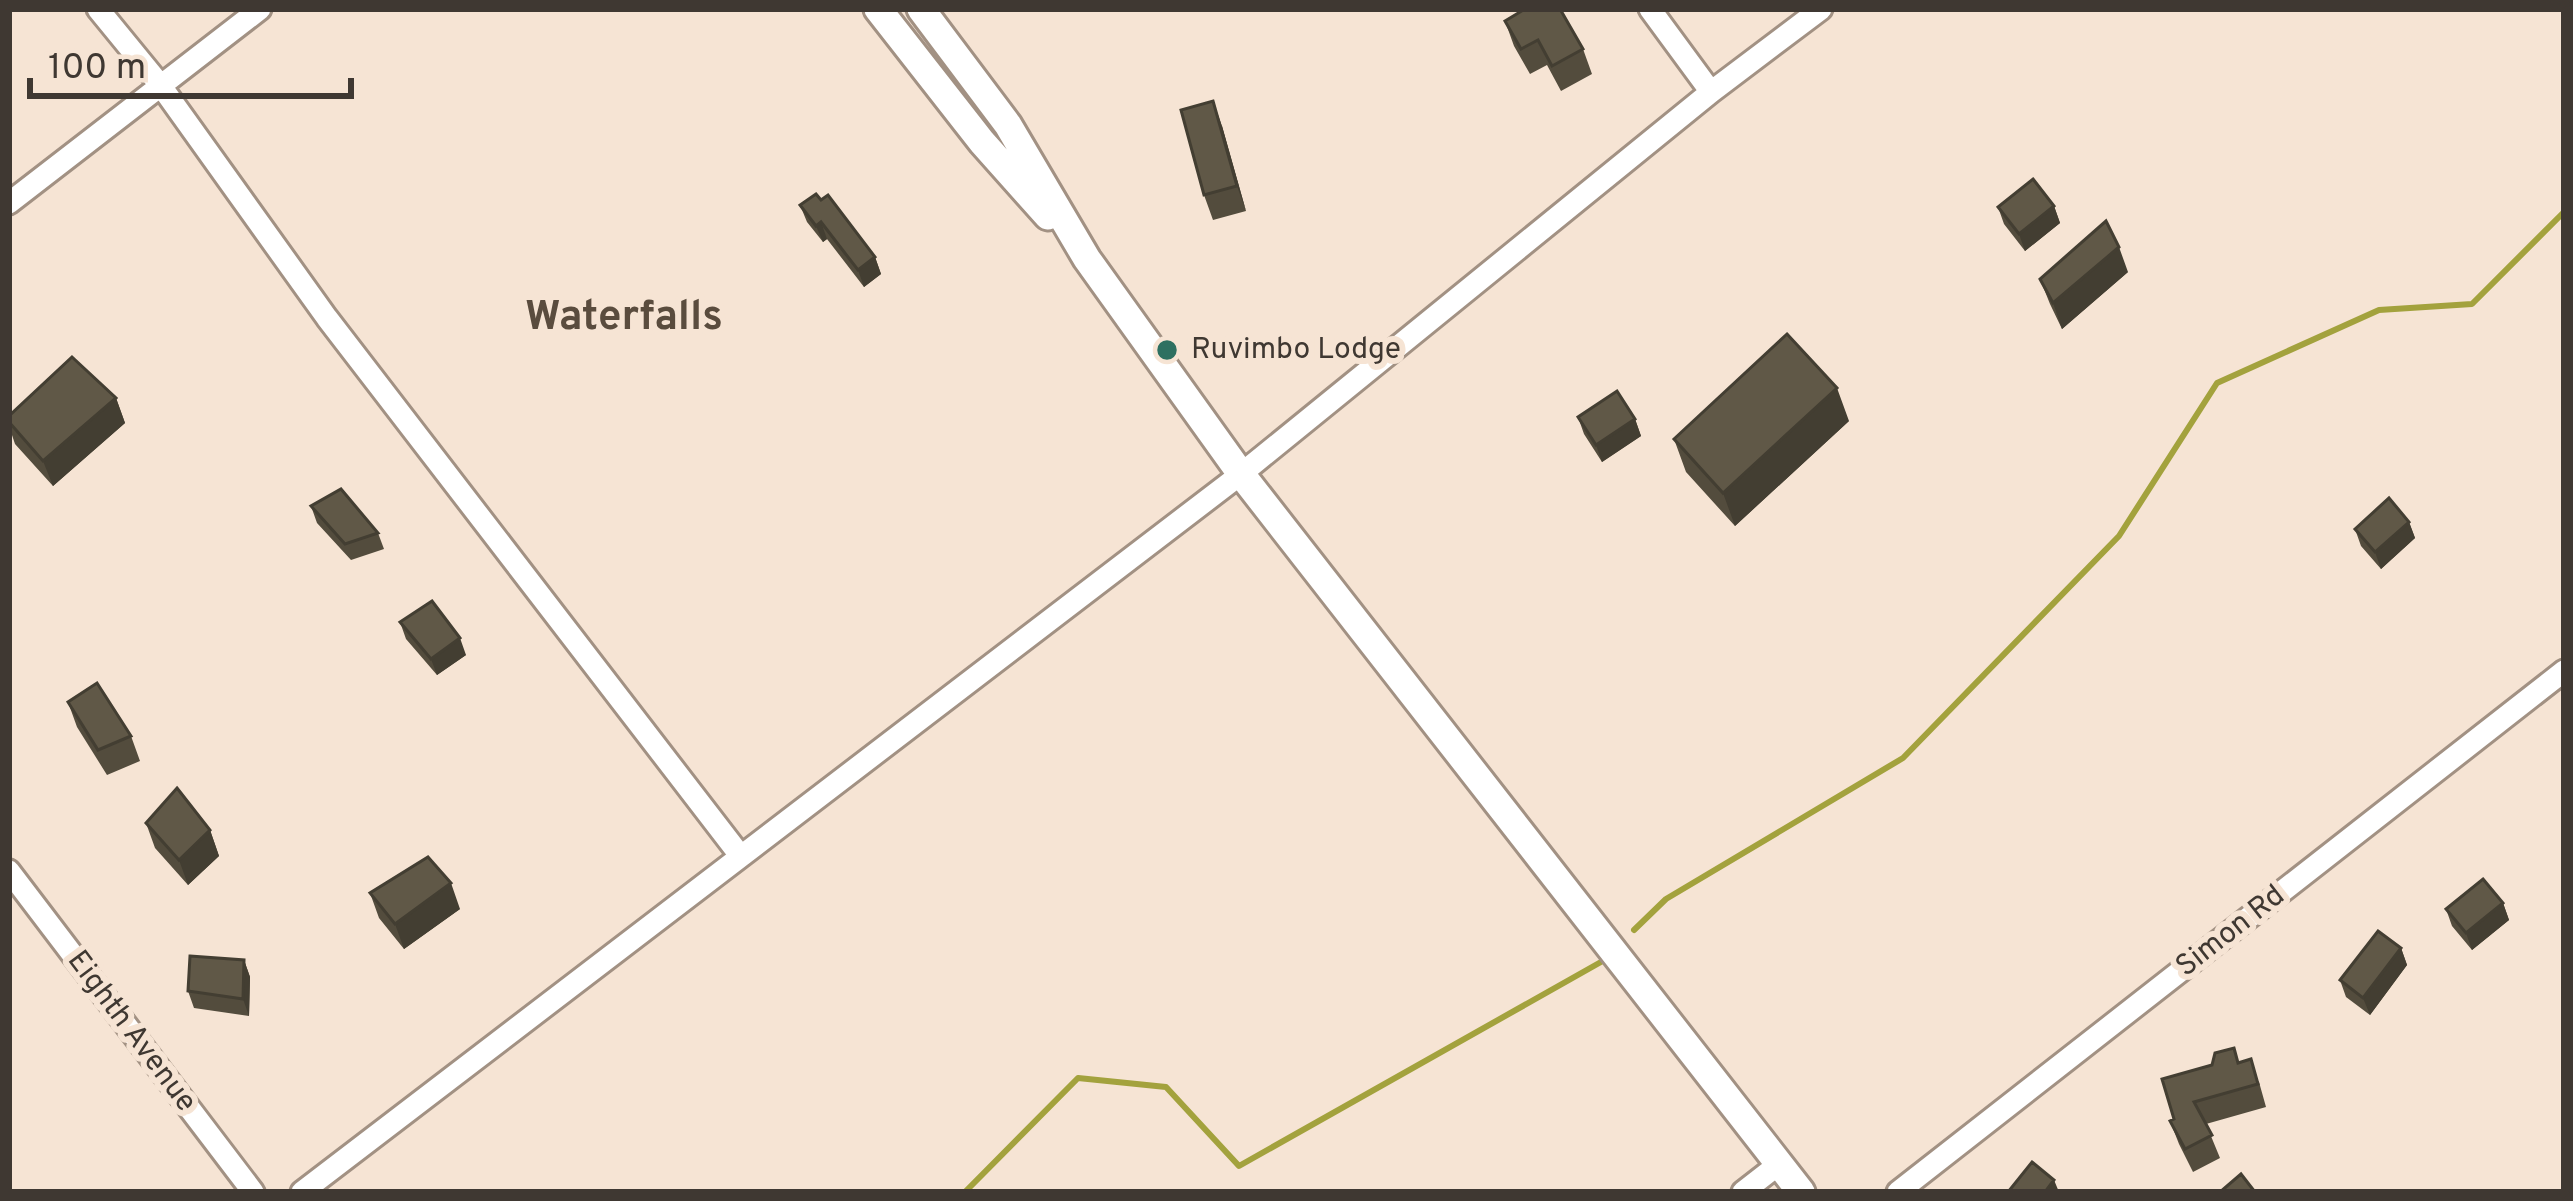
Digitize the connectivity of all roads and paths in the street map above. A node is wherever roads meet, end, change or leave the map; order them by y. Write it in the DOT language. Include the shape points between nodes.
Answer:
graph roads {
  1 [pos="98,9"];
  2 [pos="260,9"];
  3 [pos="878,9"];
  4 [pos="921,9"];
  5 [pos="1650,9"];
  6 [pos="1821,9"];
  7 [pos="161,86"];
  8 [pos="1711,92"];
  9 [pos="9,203"];
  10 [pos="1087,259"];
  11 [pos="1240,474"];
  12 [pos="2564,671"];
  13 [pos="739,854"];
  14 [pos="9,871"];
  15 [pos="1779,1164"];
  16 [pos="253,1192"];
  17 [pos="302,1192"];
  18 [pos="1743,1192"];
  19 [pos="1801,1192"];
  20 [pos="1898,1192"];
  1 -- 7 [label="street"];
  2 -- 7 [label="street"];
  3 -- 10 [label="street"];
  4 -- 10 [label="street" via="1008,124"];
  5 -- 8 [label="street"];
  6 -- 8 [label="street"];
  7 -- 9 [label="street"];
  7 -- 13 [label="street" via="327,318"];
  8 -- 11 [label="street"];
  10 -- 11 [label="street"];
  11 -- 13 [label="street"];
  11 -- 15 [label="street"];
  12 -- 20 [label="street, Simon Rd"];
  13 -- 17 [label="street"];
  14 -- 16 [label="street, Eighth Avenue"];
  15 -- 18 [label="street"];
  15 -- 19 [label="street"];
}
